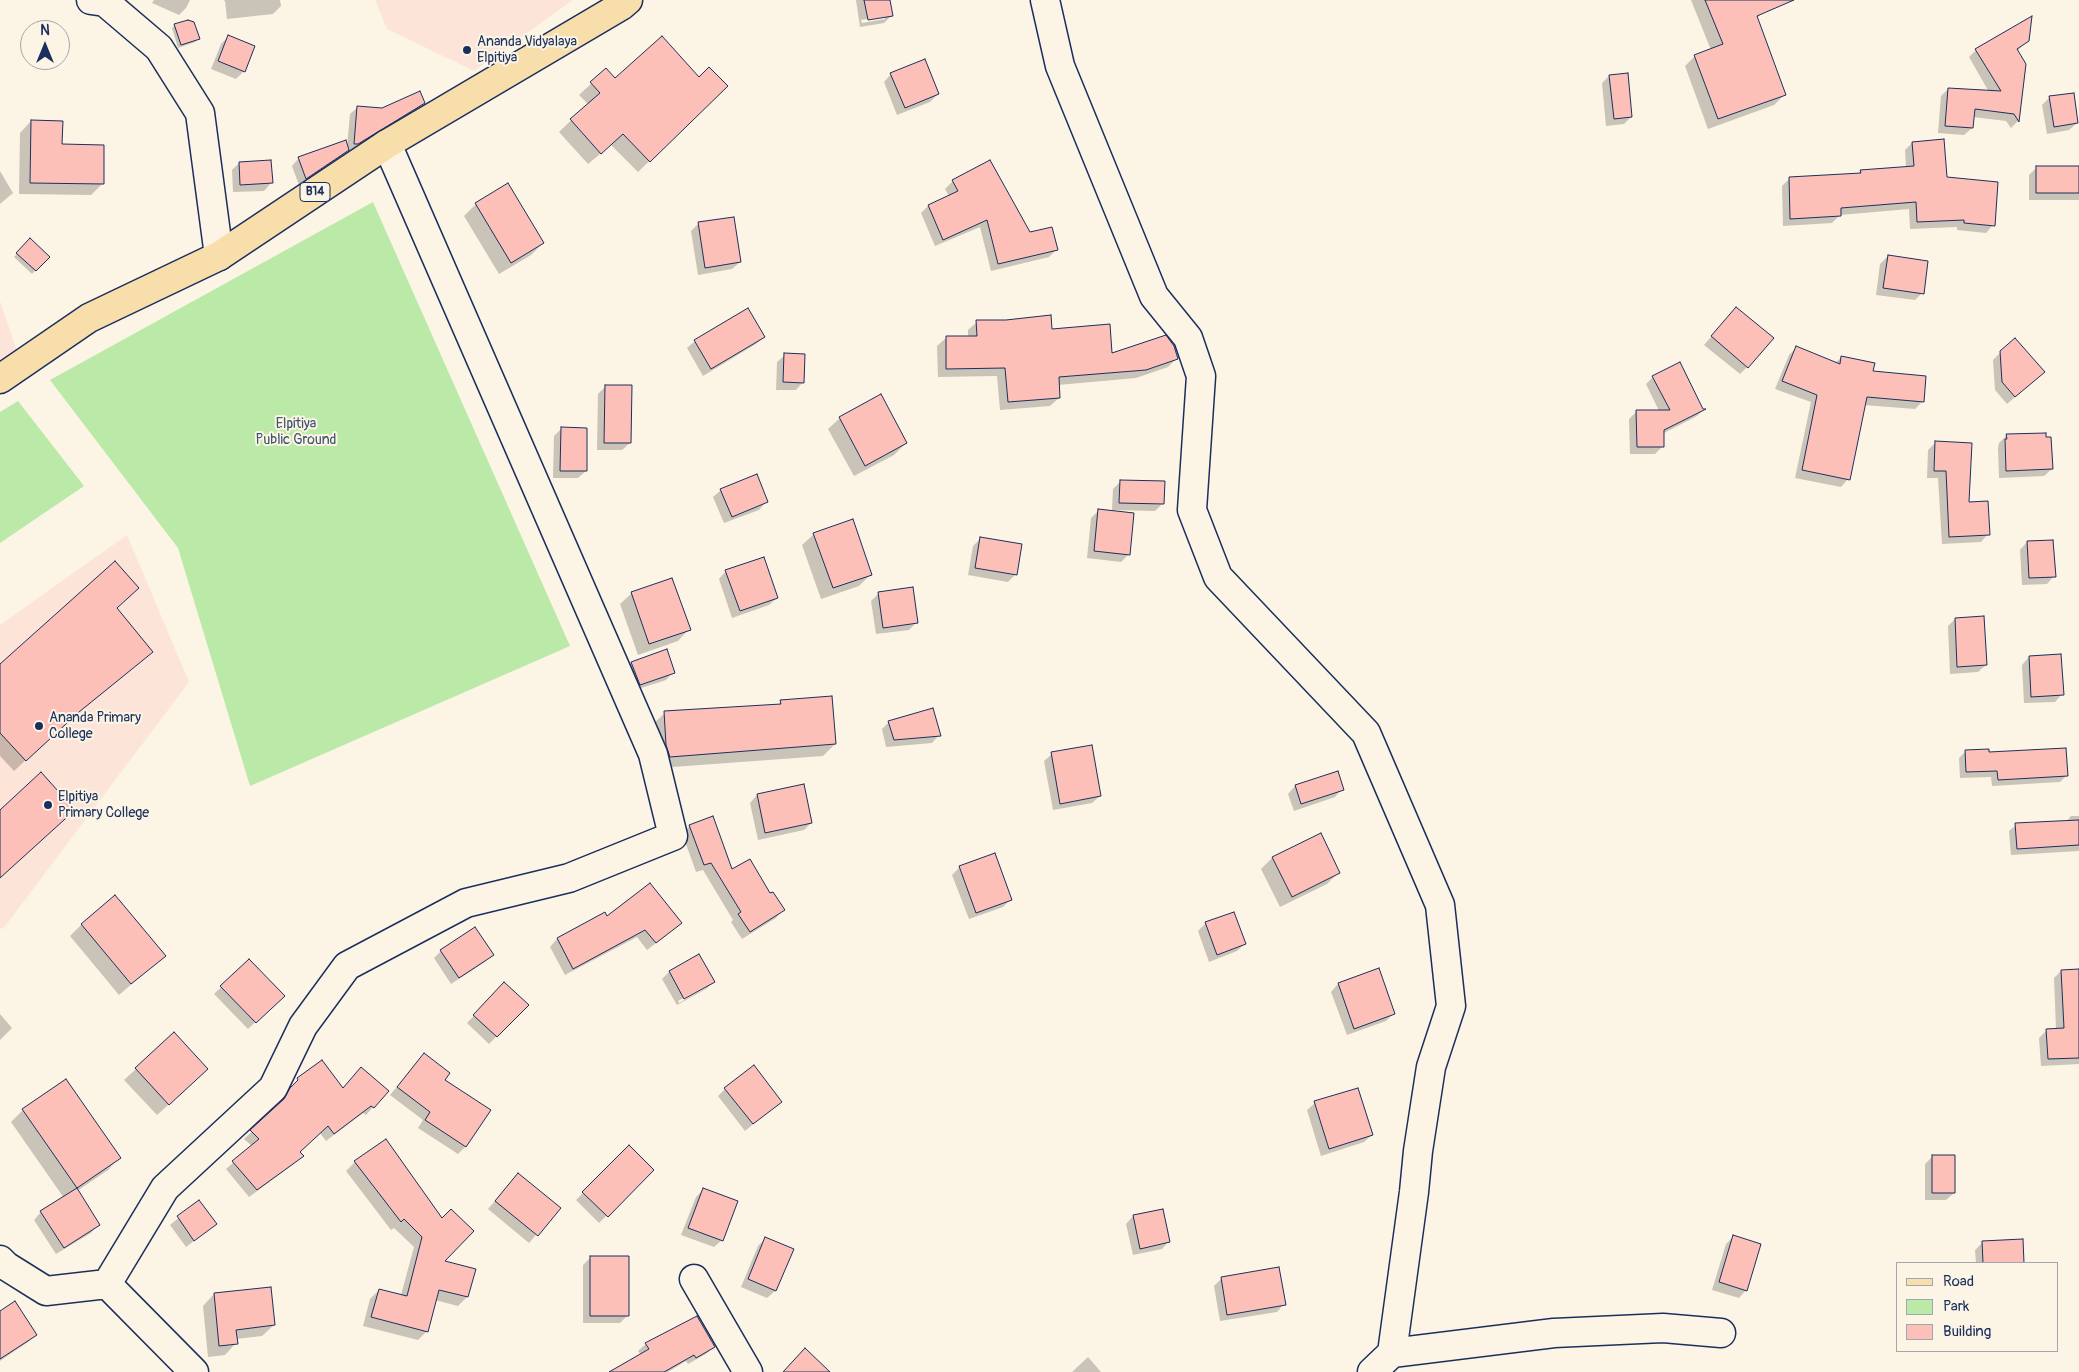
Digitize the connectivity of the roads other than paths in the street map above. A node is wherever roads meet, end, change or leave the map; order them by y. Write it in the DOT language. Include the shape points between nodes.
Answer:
graph roads {
  1 [pos="91,0"];
  2 [pos="628,0"];
  3 [pos="1045,0"];
  4 [pos="387,144"];
  5 [pos="219,256"];
  6 [pos="0,379"];
  7 [pos="0,1260"];
  8 [pos="694,1279"];
  9 [pos="107,1284"];
  10 [pos="1721,1333"];
  11 [pos="1392,1353"];
  12 [pos="194,1372"];
  13 [pos="748,1372"];
  14 [pos="1372,1372"];
  1 -- 5 [label="street" via="105,2 159,48 200,113"];
  2 -- 4 [label="main road, B14"];
  3 -- 11 [label="street" via="1060,66 1154,296 1188,338 1201,376 1192,510 1218,577 1366,733 1440,905 1451,1006 1431,1067"];
  4 -- 5 [label="main road, B14"];
  4 -- 9 [label="street" via="653,754 673,836 569,878 466,903 347,966 303,1026 273,1088 165,1188"];
  5 -- 6 [label="main road, B14" via="89,318"];
  7 -- 9 [label="street" via="46,1291"];
  8 -- 13 [label="street"];
  9 -- 12 [label="street"];
  10 -- 11 [label="street" via="1663,1328 1554,1333"];
  11 -- 14 [label="street"];
}
